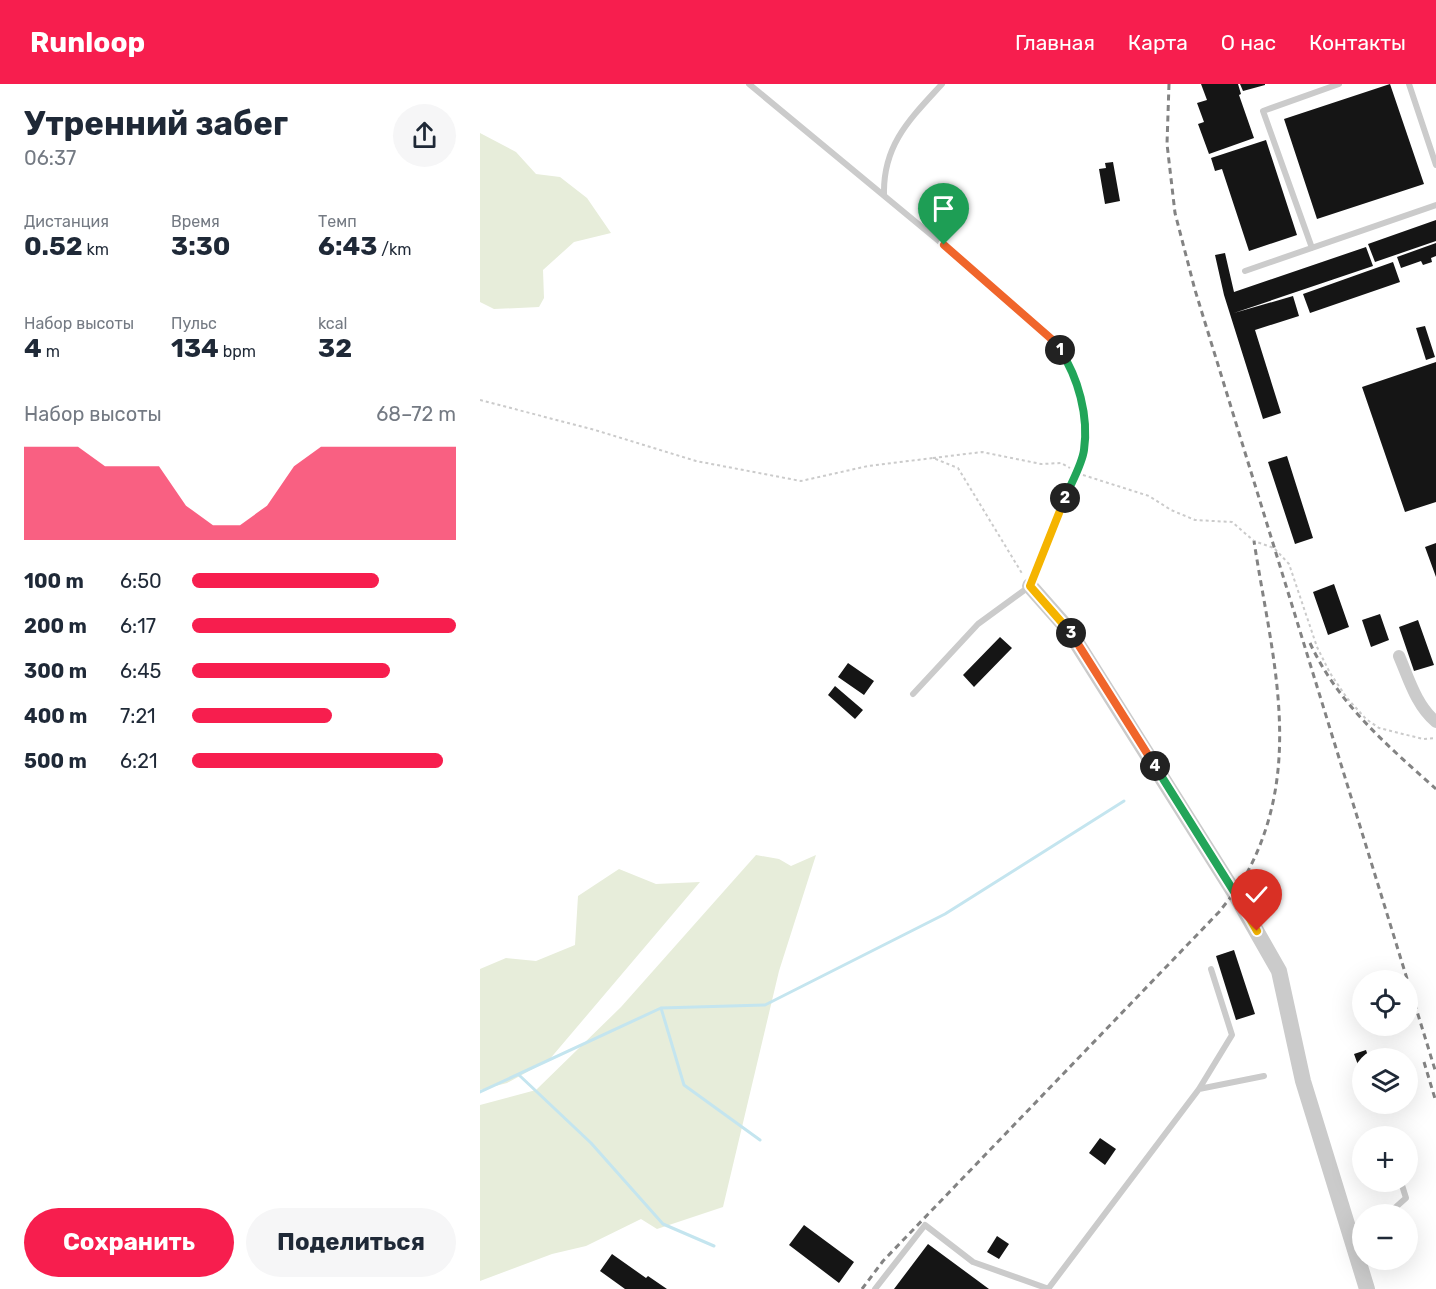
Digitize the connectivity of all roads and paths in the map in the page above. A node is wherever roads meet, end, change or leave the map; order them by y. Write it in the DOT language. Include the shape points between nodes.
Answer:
graph roads {
  1 [pos="749,84"];
  2 [pos="942,84"];
  3 [pos="1339,84"];
  4 [pos="1409,84"];
  5 [pos="1436,165"];
  6 [pos="884,194"];
  7 [pos="1436,205"];
  8 [pos="1312,248"];
  9 [pos="1245,271"];
  10 [pos="480,400"];
  11 [pos="933,458"];
  12 [pos="1076,472"];
  13 [pos="1030,586"];
  14 [pos="1399,656"];
  15 [pos="913,694"];
  16 [pos="1436,722"];
  17 [pos="1436,738"];
  18 [pos="1211,969"];
  19 [pos="1264,1076"];
  20 [pos="1198,1089"];
  21 [pos="1404,1192"];
  22 [pos="1399,1204"];
  23 [pos="1352,1226"];
  24 [pos="1363,1270"];
  25 [pos="875,1289"];
  26 [pos="1048,1289"];
  27 [pos="1367,1289"];
  1 -- 6 [label="lane"];
  2 -- 6 [label="lane" via="901,131 887,168"];
  3 -- 8 [label="lane" via="1263,111"];
  4 -- 5 [label="lane"];
  6 -- 12 [label="lane" via="1056,343 1072,368 1084,415 1084,450"];
  7 -- 8 [label="lane"];
  8 -- 9 [label="lane"];
  10 -- 11 [label="path" via="696,461 801,481 868,466"];
  11 -- 12 [label="path" via="982,452 1041,464 1061,463"];
  11 -- 13 [label="path" via="957,468"];
  12 -- 13 [label="lane"];
  12 -- 17 [label="path" via="1149,496 1195,520 1232,522 1254,541 1275,548 1289,564 1317,647 1347,698 1379,728 1424,739"];
  13 -- 15 [label="lane" via="978,624"];
  13 -- 23 [label="street" via="1068,629 1234,892 1279,971 1304,1080"];
  14 -- 16 [label="street" via="1416,697"];
  18 -- 20 [label="lane" via="1232,1035"];
  19 -- 20 [label="lane"];
  20 -- 26 [label="lane"];
  21 -- 22 [label="lane" via="1406,1198"];
  24 -- 27 [label="street"];
  25 -- 26 [label="lane" via="925,1225 973,1262"];
}
